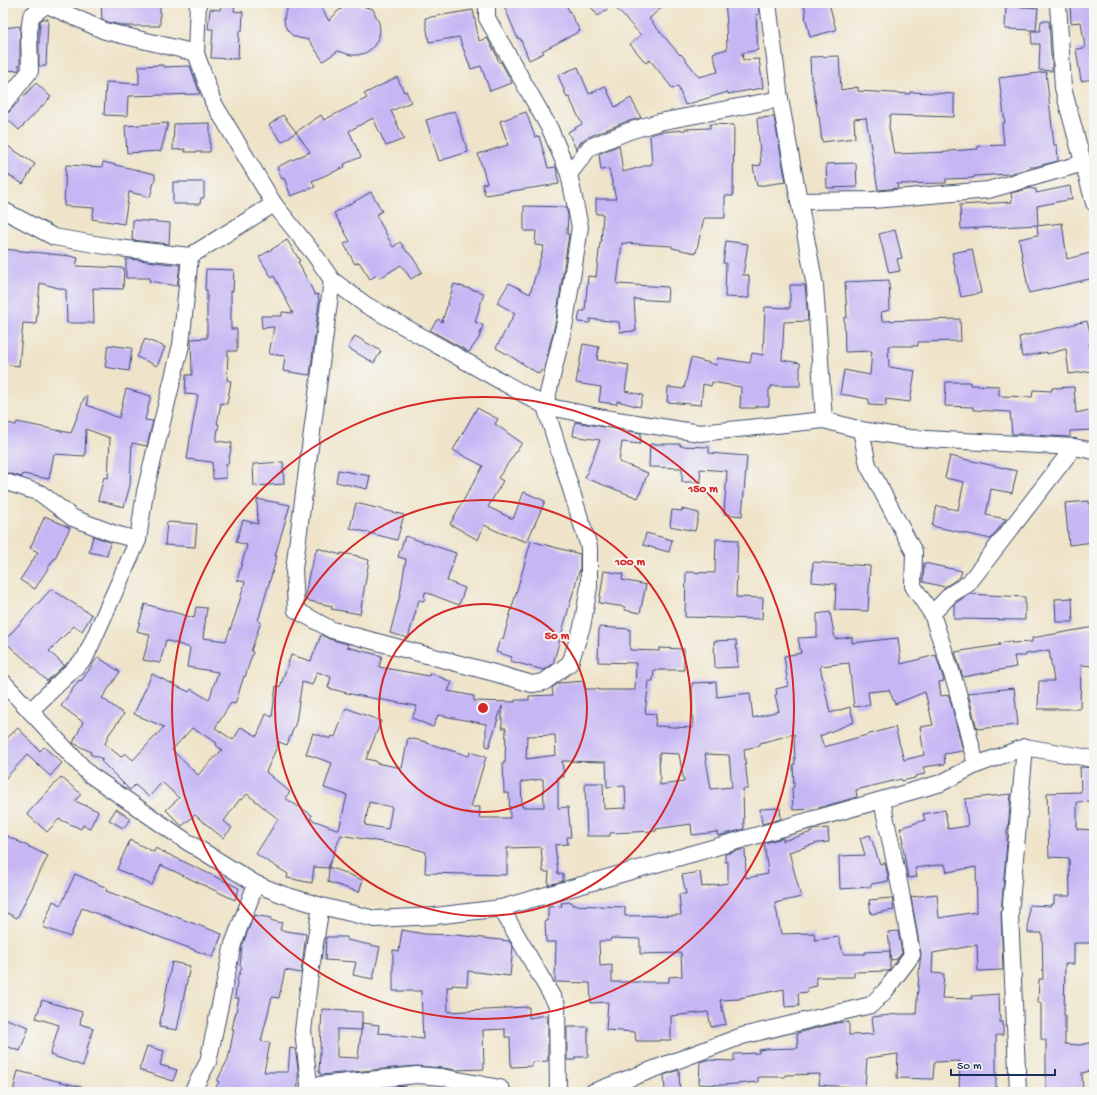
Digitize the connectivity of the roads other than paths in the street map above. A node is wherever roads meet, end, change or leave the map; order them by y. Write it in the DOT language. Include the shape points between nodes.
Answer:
graph roads {
  1 [pos="198,3"];
  2 [pos="487,3"];
  3 [pos="768,3"];
  4 [pos="1058,3"];
  5 [pos="45,4"];
  6 [pos="196,54"];
  7 [pos="780,99"];
  8 [pos="3,105"];
  9 [pos="1084,163"];
  10 [pos="569,174"];
  11 [pos="799,201"];
  12 [pos="1094,203"];
  13 [pos="274,204"];
  14 [pos="3,210"];
  15 [pos="190,256"];
  16 [pos="332,280"];
  17 [pos="545,406"];
  18 [pos="824,420"];
  19 [pos="861,430"];
  20 [pos="1074,447"];
  21 [pos="1094,451"];
  22 [pos="3,481"];
  23 [pos="138,540"];
  24 [pos="932,614"];
  25 [pos="3,682"];
  26 [pos="30,711"];
  27 [pos="1024,747"];
  28 [pos="1094,759"];
  29 [pos="976,765"];
  30 [pos="882,801"];
  31 [pos="256,884"];
  32 [pos="321,906"];
  33 [pos="501,908"];
  34 [pos="310,1089"];
  35 [pos="192,1092"];
  36 [pos="503,1092"];
  37 [pos="558,1092"];
  38 [pos="593,1092"];
  39 [pos="1018,1092"];
  1 -- 6 [label="street"];
  2 -- 10 [label="street" via="487,18 550,129"];
  3 -- 7 [label="street"];
  4 -- 9 [label="street" via="1063,88"];
  5 -- 6 [label="street" via="105,31"];
  5 -- 8 [label="street" via="31,16 30,71"];
  6 -- 13 [label="street" via="212,102"];
  7 -- 10 [label="street" via="658,122 629,131 590,147"];
  7 -- 11 [label="street"];
  9 -- 11 [label="street" via="988,190 873,200"];
  9 -- 12 [label="street"];
  10 -- 17 [label="street" via="580,227 565,322"];
  11 -- 18 [label="street" via="815,286"];
  13 -- 15 [label="street"];
  13 -- 16 [label="street"];
  14 -- 15 [label="street" via="54,237 118,248"];
  15 -- 23 [label="street" via="181,345 145,492"];
  16 -- 17 [label="street" via="366,305"];
  16 -- 17 [label="street" via="294,569 296,610 332,630 532,684 544,682 570,663 582,627 589,587 589,547"];
  17 -- 18 [label="street" via="700,433"];
  18 -- 19 [label="street"];
  19 -- 20 [label="street" via="909,438"];
  19 -- 24 [label="street" via="868,465 914,552 913,586"];
  20 -- 21 [label="street"];
  20 -- 24 [label="street" via="968,584 951,594"];
  22 -- 23 [label="street" via="40,493 73,518"];
  23 -- 26 [label="street" via="85,658"];
  24 -- 29 [label="street" via="957,689"];
  25 -- 26 [label="street"];
  26 -- 31 [label="street" via="89,774 186,841"];
  27 -- 28 [label="street"];
  27 -- 29 [label="street"];
  27 -- 39 [label="street" via="1010,914"];
  29 -- 30 [label="street" via="941,783"];
  30 -- 33 [label="street"];
  30 -- 38 [label="street" via="912,955 885,991 870,1005 742,1036"];
  31 -- 32 [label="street"];
  31 -- 35 [label="street" via="233,944 208,1062"];
  32 -- 33 [label="street" via="376,919 435,916"];
  32 -- 34 [label="street" via="303,1031"];
  33 -- 37 [label="street" via="556,1005"];
  34 -- 36 [label="street" via="417,1075 500,1088"];
}
